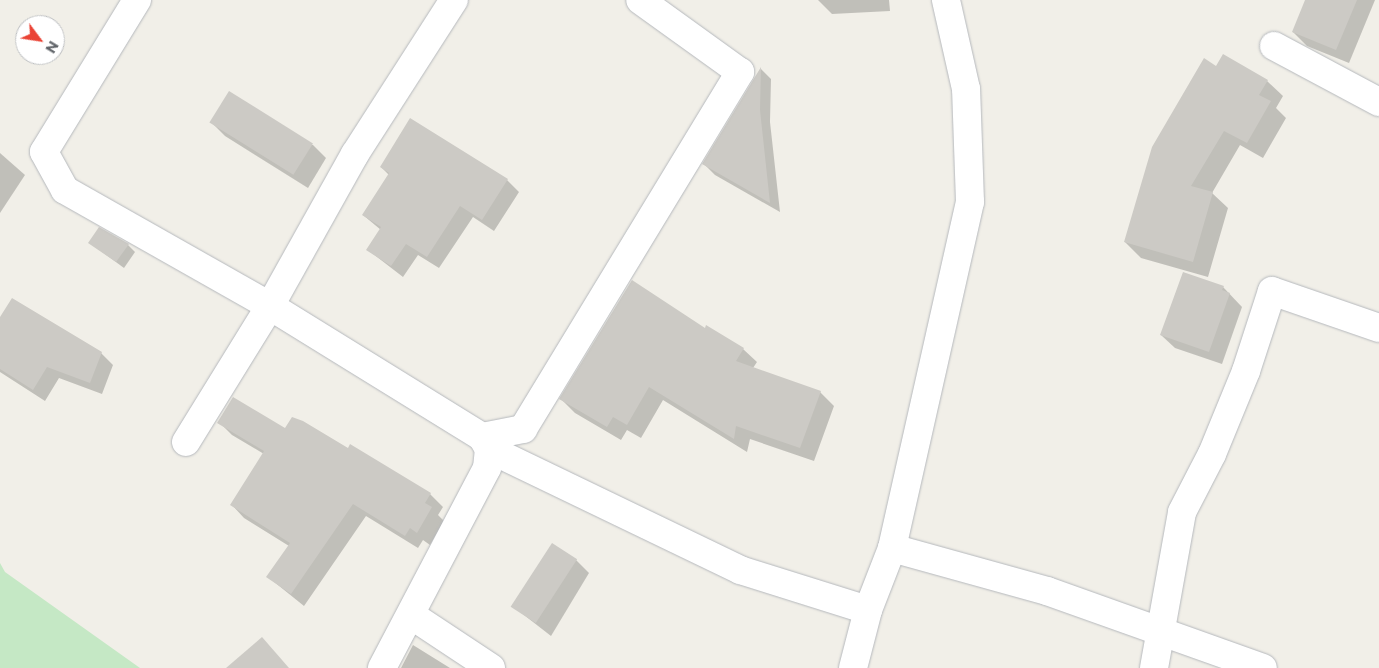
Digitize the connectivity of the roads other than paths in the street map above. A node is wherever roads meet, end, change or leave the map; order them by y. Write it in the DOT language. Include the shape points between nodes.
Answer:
graph roads {
  1 [pos="137,0"];
  2 [pos="454,0"];
  3 [pos="640,0"];
  4 [pos="946,0"];
  5 [pos="1274,46"];
  6 [pos="1379,102"];
  7 [pos="270,306"];
  8 [pos="1379,328"];
  9 [pos="186,442"];
  10 [pos="486,443"];
  11 [pos="892,548"];
  12 [pos="868,610"];
  13 [pos="411,615"];
  14 [pos="1163,632"];
  15 [pos="382,668"];
  16 [pos="491,668"];
  17 [pos="853,668"];
  18 [pos="1154,668"];
  19 [pos="1263,668"];
  1 -- 7 [label="street" via="44,152 65,190"];
  2 -- 7 [label="street" via="354,154"];
  3 -- 10 [label="street" via="740,72 523,429"];
  4 -- 11 [label="street" via="966,89 970,202"];
  5 -- 6 [label="street"];
  7 -- 9 [label="street"];
  7 -- 10 [label="street"];
  8 -- 14 [label="street" via="1272,291 1246,370 1212,454 1182,512"];
  10 -- 12 [label="street" via="740,570"];
  10 -- 13 [label="street" via="487,468"];
  11 -- 12 [label="street"];
  11 -- 14 [label="street" via="1047,591"];
  12 -- 17 [label="street"];
  13 -- 15 [label="street"];
  13 -- 16 [label="street"];
  14 -- 18 [label="street"];
  14 -- 19 [label="street"];
}
